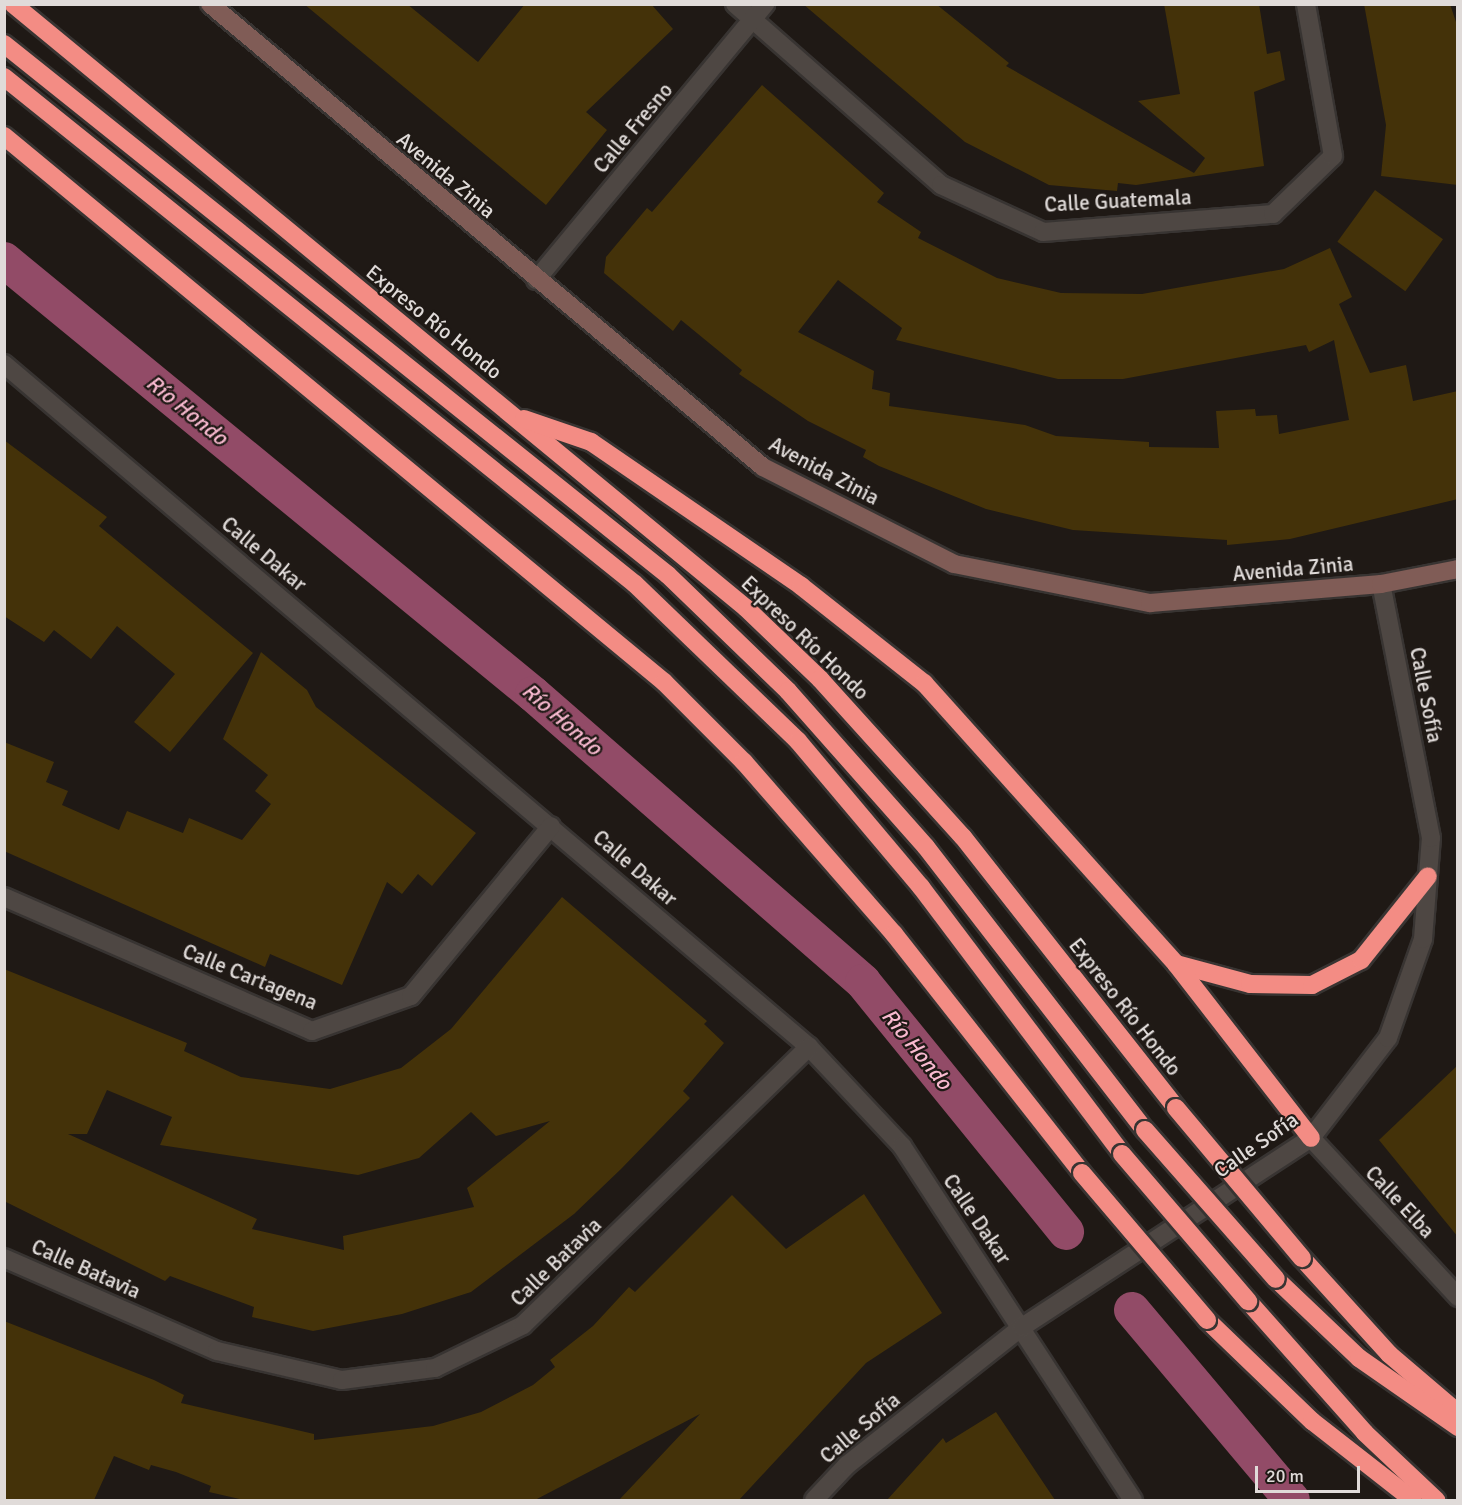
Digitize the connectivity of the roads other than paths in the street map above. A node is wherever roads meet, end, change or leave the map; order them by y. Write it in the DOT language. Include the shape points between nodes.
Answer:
graph roads {
  1 [pos="13,4"];
  2 [pos="210,4"];
  3 [pos="735,4"];
  4 [pos="765,4"];
  5 [pos="1306,4"];
  6 [pos="751,21"];
  7 [pos="4,44"];
  8 [pos="4,77"];
  9 [pos="4,136"];
  10 [pos="536,280"];
  11 [pos="4,364"];
  12 [pos="513,416"];
  13 [pos="1458,569"];
  14 [pos="1381,584"];
  15 [pos="551,826"];
  16 [pos="1428,876"];
  17 [pos="4,897"];
  18 [pos="1176,964"];
  19 [pos="809,1047"];
  20 [pos="1311,1138"];
  21 [pos="4,1258"];
  22 [pos="1458,1297"];
  23 [pos="1022,1327"];
  24 [pos="1458,1413"];
  25 [pos="1458,1427"];
  26 [pos="814,1500"];
  27 [pos="1133,1500"];
  28 [pos="1413,1500"];
  29 [pos="1436,1500"];
  1 -- 12 [label="highway, Expreso Río Hondo"];
  2 -- 10 [label="street, Avenida Zinia"];
  3 -- 6 [label="street, Calle Guatemala"];
  4 -- 6 [label="street, Calle Fresno"];
  5 -- 6 [label="street, Calle Guatemala" via="1333,156 1273,214 1043,232 941,185"];
  6 -- 10 [label="street, Calle Fresno"];
  7 -- 25 [label="highway, bridge" via="668,575 788,692 926,847 1145,1130 1276,1279 1359,1358"];
  8 -- 29 [label="highway, bridge" via="635,584 798,741 921,887 1122,1154 1365,1433"];
  9 -- 28 [label="highway, bridge" via="664,682 813,839 1082,1173 1207,1320 1312,1421"];
  10 -- 14 [label="street, Avenida Zinia" via="763,467 954,564 1150,603"];
  11 -- 15 [label="street, Calle Dakar"];
  12 -- 18 [label="highway" via="591,442 874,642 932,692"];
  12 -- 24 [label="highway, Expreso Río Hondo, bridge" via="746,608 820,679 963,837 1176,1108 1302,1258 1389,1354"];
  13 -- 14 [label="street, Avenida Zinia"];
  14 -- 16 [label="street, Calle Sofía" via="1431,838"];
  15 -- 17 [label="street, Calle Cartagena" via="411,996 312,1030"];
  15 -- 19 [label="street, Calle Dakar"];
  16 -- 18 [label="highway" via="1361,960 1312,985 1250,984"];
  16 -- 20 [label="street, Calle Sofía" via="1423,939 1388,1038"];
  18 -- 20 [label="highway"];
  19 -- 21 [label="street, Calle Batavia" via="523,1325 435,1368 342,1380 217,1351"];
  19 -- 23 [label="street, Calle Dakar" via="902,1146"];
  20 -- 22 [label="street, Calle Elba"];
  20 -- 23 [label="street, Calle Sofía"];
  23 -- 26 [label="street, Calle Sofía" via="847,1465"];
  23 -- 27 [label="street, Calle Dakar"];
}
